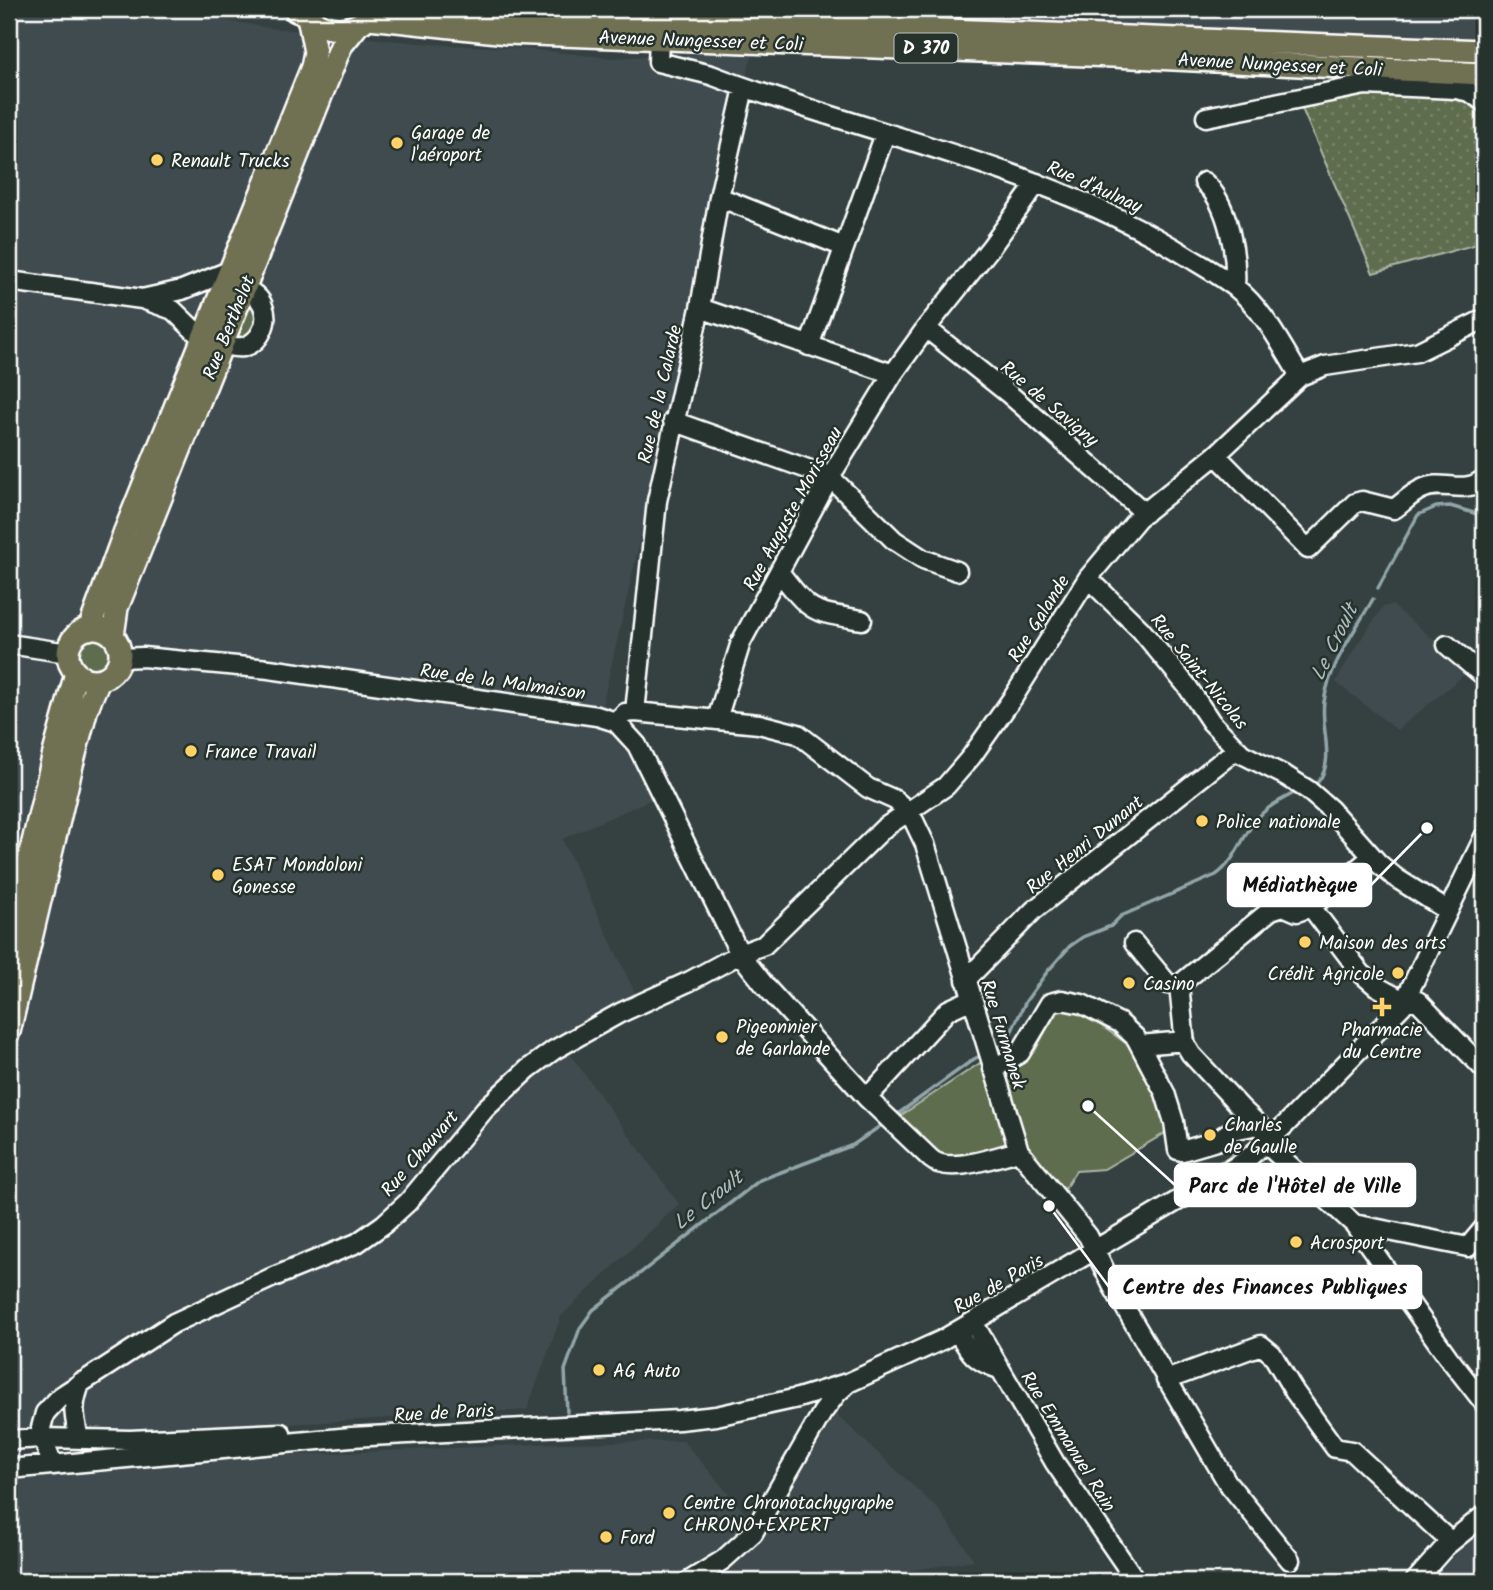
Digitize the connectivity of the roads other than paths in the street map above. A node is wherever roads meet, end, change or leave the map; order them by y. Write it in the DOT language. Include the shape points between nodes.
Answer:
graph roads {
  1 [pos="457,9"];
  2 [pos="302,11"];
  3 [pos="368,17"];
  4 [pos="659,39"];
  5 [pos="1035,42"];
  6 [pos="1484,51"];
  7 [pos="1484,74"];
  8 [pos="744,88"];
  9 [pos="1484,102"];
  10 [pos="1206,117"];
  11 [pos="885,134"];
  12 [pos="1204,182"];
  13 [pos="1037,183"];
  14 [pos="719,197"];
  15 [pos="844,247"];
  16 [pos="236,279"];
  17 [pos="9,281"];
  18 [pos="1235,287"];
  19 [pos="142,299"];
  20 [pos="700,309"];
  21 [pos="1484,319"];
  22 [pos="926,328"];
  23 [pos="211,342"];
  24 [pos="809,346"];
  25 [pos="893,374"];
  26 [pos="1300,376"];
  27 [pos="673,421"];
  28 [pos="1216,455"];
  29 [pos="831,477"];
  30 [pos="1482,480"];
  31 [pos="1145,513"];
  32 [pos="957,571"];
  33 [pos="780,573"];
  34 [pos="1088,578"];
  35 [pos="862,620"];
  36 [pos="89,629"];
  37 [pos="113,636"];
  38 [pos="9,644"];
  39 [pos="1447,645"];
  40 [pos="68,653"];
  41 [pos="121,658"];
  42 [pos="76,673"];
  43 [pos="1484,676"];
  44 [pos="99,680"];
  45 [pos="635,712"];
  46 [pos="716,719"];
  47 [pos="616,722"];
  48 [pos="1237,749"];
  49 [pos="907,812"];
  50 [pos="1484,838"];
  51 [pos="866,845"];
  52 [pos="1372,858"];
  53 [pos="1311,907"];
  54 [pos="1448,911"];
  55 [pos="1134,943"];
  56 [pos="9,944"];
  57 [pos="740,954"];
  58 [pos="966,980"];
  59 [pos="1179,985"];
  60 [pos="1406,998"];
  61 [pos="972,999"];
  62 [pos="9,1032"];
  63 [pos="1185,1041"];
  64 [pos="1140,1045"];
  65 [pos="993,1069"];
  66 [pos="1484,1069"];
  67 [pos="867,1098"];
  68 [pos="1257,1132"];
  69 [pos="1019,1151"];
  70 [pos="1354,1224"];
  71 [pos="1484,1228"];
  72 [pos="1095,1251"];
  73 [pos="973,1322"];
  74 [pos="957,1331"];
  75 [pos="999,1369"];
  76 [pos="1166,1380"];
  77 [pos="81,1382"];
  78 [pos="850,1382"];
  79 [pos="800,1398"];
  80 [pos="1484,1403"];
  81 [pos="822,1413"];
  82 [pos="351,1437"];
  83 [pos="42,1438"];
  84 [pos="79,1439"];
  85 [pos="9,1440"];
  86 [pos="53,1465"];
  87 [pos="9,1469"];
  88 [pos="1484,1515"];
  89 [pos="1451,1542"];
  90 [pos="1290,1560"];
  91 [pos="689,1581"];
  92 [pos="1133,1581"];
  93 [pos="1415,1581"];
  1 -- 5 [label="main road, Avenue Nungesser et Coli / D 370" via="843,27"];
  2 -- 3 [label="main road, Avenue Nungesser et Coli" via="332,29 345,29"];
  2 -- 16 [label="main road, Rue Berthelot" via="315,52 313,67"];
  3 -- 4 [label="main road, Avenue Nungesser et Coli / D 370" via="495,32"];
  3 -- 16 [label="main road, Rue Berthelot" via="341,46"];
  4 -- 5 [label="main road, Avenue Nungesser et Coli / D 370"];
  4 -- 8 [label="street, Rue d'Aulnay" via="658,62"];
  5 -- 6 [label="main road, Avenue Nungesser et Coli / D 370"];
  5 -- 7 [label="main road, Avenue Nungesser et Coli / D 370"];
  8 -- 11 [label="street, Rue d'Aulnay"];
  8 -- 14 [label="street, Rue de la Calarde"];
  9 -- 10 [label="street" via="1456,89 1365,85"];
  11 -- 13 [label="street, Rue d'Aulnay"];
  11 -- 15 [label="street"];
  12 -- 18 [label="street" via="1217,198 1232,241"];
  13 -- 18 [label="street, Rue d'Aulnay" via="1136,226"];
  13 -- 22 [label="street, Rue Auguste Morisseau"];
  14 -- 15 [label="street"];
  14 -- 20 [label="street, Rue de la Calarde"];
  15 -- 24 [label="street"];
  16 -- 19 [label="street"];
  16 -- 23 [label="main road, Rue Berthelot"];
  16 -- 23 [label="street" via="263,305 265,326 248,345"];
  17 -- 19 [label="street"];
  18 -- 26 [label="street, Rue d'Aulnay" via="1260,312"];
  19 -- 23 [label="street" via="173,310"];
  20 -- 24 [label="street"];
  20 -- 27 [label="street, Rue de la Calarde"];
  21 -- 26 [label="street" via="1417,352 1325,366"];
  22 -- 25 [label="street, Rue Auguste Morisseau"];
  22 -- 31 [label="street, Rue de Savigny"];
  23 -- 36 [label="main road, Rue Berthelot" via="125,531"];
  23 -- 37 [label="main road, Rue Berthelot" via="117,608"];
  24 -- 25 [label="street"];
  25 -- 29 [label="street, Rue Auguste Morisseau"];
  26 -- 28 [label="street, Rue Galande"];
  27 -- 29 [label="street"];
  27 -- 45 [label="street, Rue de la Calarde" via="657,501"];
  28 -- 30 [label="street" via="1308,549 1355,503 1394,509 1421,489 1474,486"];
  28 -- 31 [label="street, Rue Galande"];
  29 -- 32 [label="street" via="894,540 923,559"];
  29 -- 33 [label="street, Rue Auguste Morisseau"];
  31 -- 34 [label="street, Rue Galande"];
  33 -- 35 [label="street" via="817,612"];
  33 -- 46 [label="street, Rue Auguste Morisseau" via="741,642"];
  34 -- 48 [label="street, Rue Saint-Nicolas" via="1141,630"];
  34 -- 49 [label="street, Rue Galande" via="971,757 946,786"];
  36 -- 37 [label="main road" via="102,629"];
  36 -- 40 [label="main road" via="72,640"];
  37 -- 41 [label="main road"];
  38 -- 40 [label="street"];
  39 -- 43 [label="street"];
  40 -- 42 [label="main road"];
  41 -- 44 [label="main road" via="112,674"];
  41 -- 47 [label="street, Rue de la Malmaison" via="269,669"];
  42 -- 44 [label="main road"];
  42 -- 56 [label="main road"];
  44 -- 62 [label="main road" via="72,765"];
  45 -- 46 [label="street"];
  45 -- 47 [label="street" via="625,713"];
  46 -- 49 [label="street" via="797,734 867,788 895,800"];
  47 -- 57 [label="street" via="637,745"];
  48 -- 52 [label="street, Rue Saint-Nicolas" via="1308,790"];
  48 -- 58 [label="street, Rue Henri Dunant" via="1034,910"];
  49 -- 51 [label="street, Rue Galande"];
  49 -- 58 [label="street, Rue Furmanek" via="925,844"];
  50 -- 54 [label="street, Rue de Paris"];
  51 -- 57 [label="street, Rue Chauvart" via="764,945"];
  52 -- 53 [label="street"];
  52 -- 54 [label="street, Rue Saint-Nicolas"];
  53 -- 59 [label="street" via="1297,912 1283,906 1271,910"];
  53 -- 60 [label="street" via="1369,979 1398,998"];
  54 -- 60 [label="street, Rue de Paris"];
  55 -- 59 [label="street" via="1168,985"];
  57 -- 67 [label="street"];
  57 -- 77 [label="street, Rue Chauvart" via="609,1019 528,1069 485,1109 408,1202 356,1243 173,1323"];
  58 -- 61 [label="street, Rue Furmanek"];
  59 -- 63 [label="street"];
  60 -- 66 [label="street" via="1418,1001"];
  60 -- 68 [label="street, Rue de Paris" via="1351,1060"];
  61 -- 65 [label="street, Rue Furmanek"];
  61 -- 67 [label="street" via="948,1010"];
  63 -- 64 [label="street"];
  63 -- 68 [label="street"];
  64 -- 65 [label="street" via="1130,1025 1082,1004 1055,1000 1046,1007 1020,1053"];
  64 -- 68 [label="street" via="1165,1093 1178,1150 1216,1141 1229,1131"];
  65 -- 69 [label="street, Rue Furmanek"];
  67 -- 69 [label="street" via="941,1166"];
  68 -- 70 [label="street"];
  68 -- 72 [label="street, Rue de Paris" via="1245,1161"];
  69 -- 72 [label="street, Rue Furmanek" via="1088,1236"];
  70 -- 71 [label="street" via="1468,1247"];
  70 -- 80 [label="street"];
  72 -- 73 [label="street, Rue de Paris"];
  72 -- 76 [label="street, Rue Furmanek"];
  73 -- 74 [label="street, Rue de Paris"];
  73 -- 75 [label="street, Rue Emmanuel Rain"];
  74 -- 75 [label="street" via="979,1363"];
  74 -- 78 [label="street, Rue de Paris"];
  75 -- 92 [label="street, Rue Emmanuel Rain"];
  76 -- 89 [label="street" via="1261,1345 1272,1354 1335,1448 1352,1451"];
  76 -- 90 [label="street, Rue Furmanek" via="1227,1482"];
  77 -- 83 [label="street, Rue Chauvart" via="45,1413"];
  77 -- 84 [label="street" via="72,1413"];
  78 -- 79 [label="street, Rue de Paris"];
  78 -- 81 [label="street"];
  79 -- 81 [label="street" via="818,1405"];
  79 -- 82 [label="street, Rue de Paris" via="679,1420"];
  81 -- 91 [label="street" via="754,1533"];
  82 -- 84 [label="street, Rue de Paris" via="278,1433"];
  82 -- 86 [label="street, Rue de Paris"];
  83 -- 84 [label="street, Rue de Paris"];
  83 -- 85 [label="street, Rue de Paris"];
  83 -- 86 [label="street"];
  84 -- 86 [label="street"];
  86 -- 87 [label="street, Rue de Paris"];
  88 -- 89 [label="street"];
  89 -- 93 [label="street"];
}
